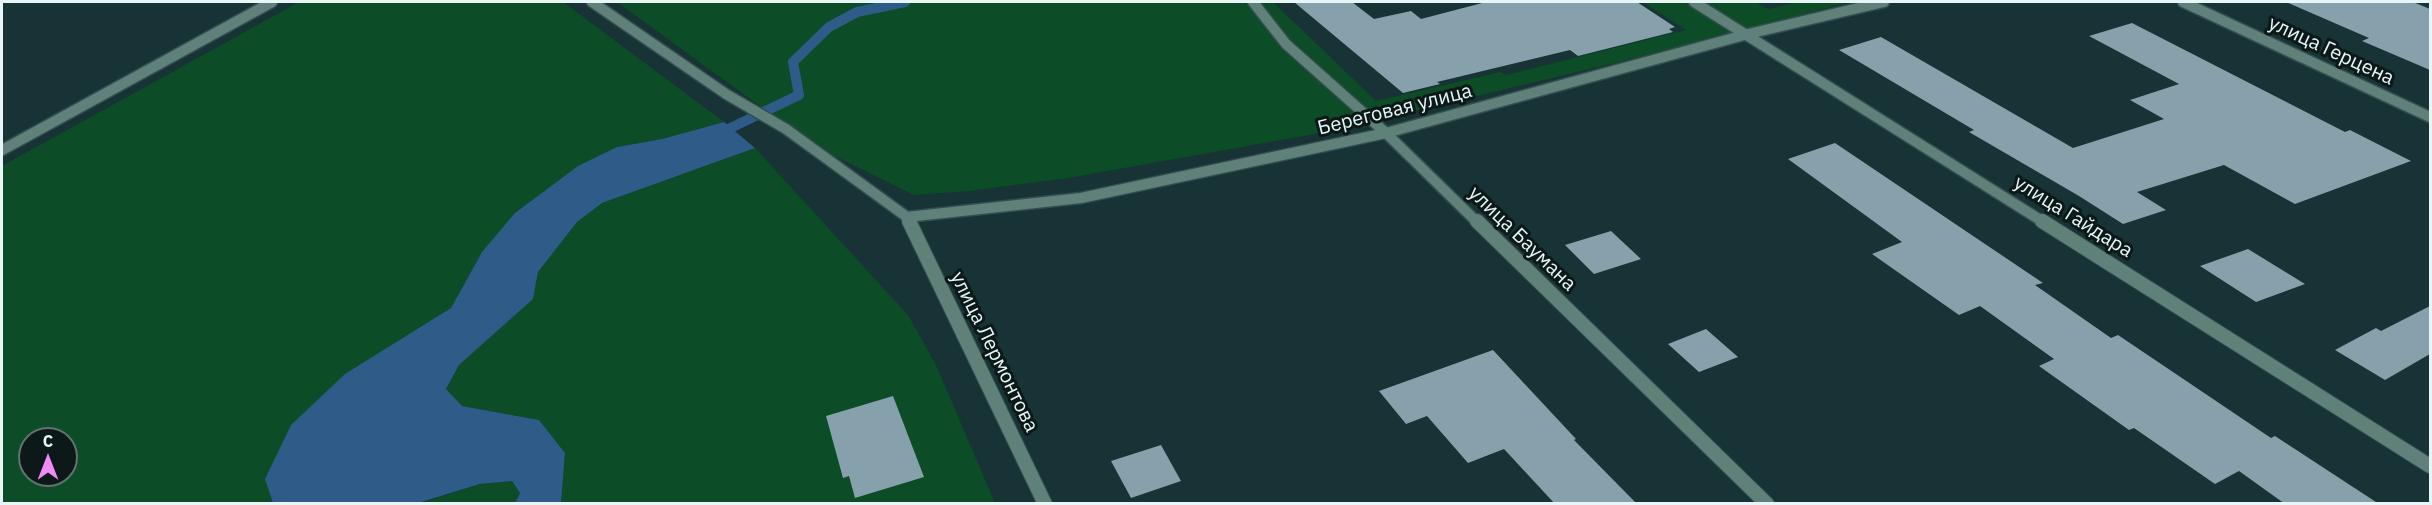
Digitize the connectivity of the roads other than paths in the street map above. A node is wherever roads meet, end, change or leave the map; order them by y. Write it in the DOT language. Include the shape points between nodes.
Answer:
graph roads {
  1 [pos="272,2"];
  2 [pos="592,2"];
  3 [pos="1253,2"];
  4 [pos="1694,2"];
  5 [pos="1884,2"];
  6 [pos="2183,2"];
  7 [pos="1748,34"];
  8 [pos="2430,117"];
  9 [pos="1386,133"];
  10 [pos="2,150"];
  11 [pos="907,217"];
  12 [pos="2430,466"];
  13 [pos="1045,504"];
  14 [pos="1767,504"];
  1 -- 10 [label="street"];
  2 -- 11 [label="street" via="726,94 786,129"];
  3 -- 9 [label="street, улица Баумана" via="1286,44"];
  4 -- 7 [label="street, улица Гайдара"];
  5 -- 7 [label="street, Береговая улица"];
  6 -- 8 [label="street, улица Герцена"];
  7 -- 9 [label="street, Береговая улица"];
  7 -- 12 [label="street, улица Гайдара"];
  9 -- 11 [label="street, Береговая улица" via="1081,198"];
  9 -- 14 [label="street, улица Баумана"];
  11 -- 13 [label="street, улица Лермонтова"];
}
